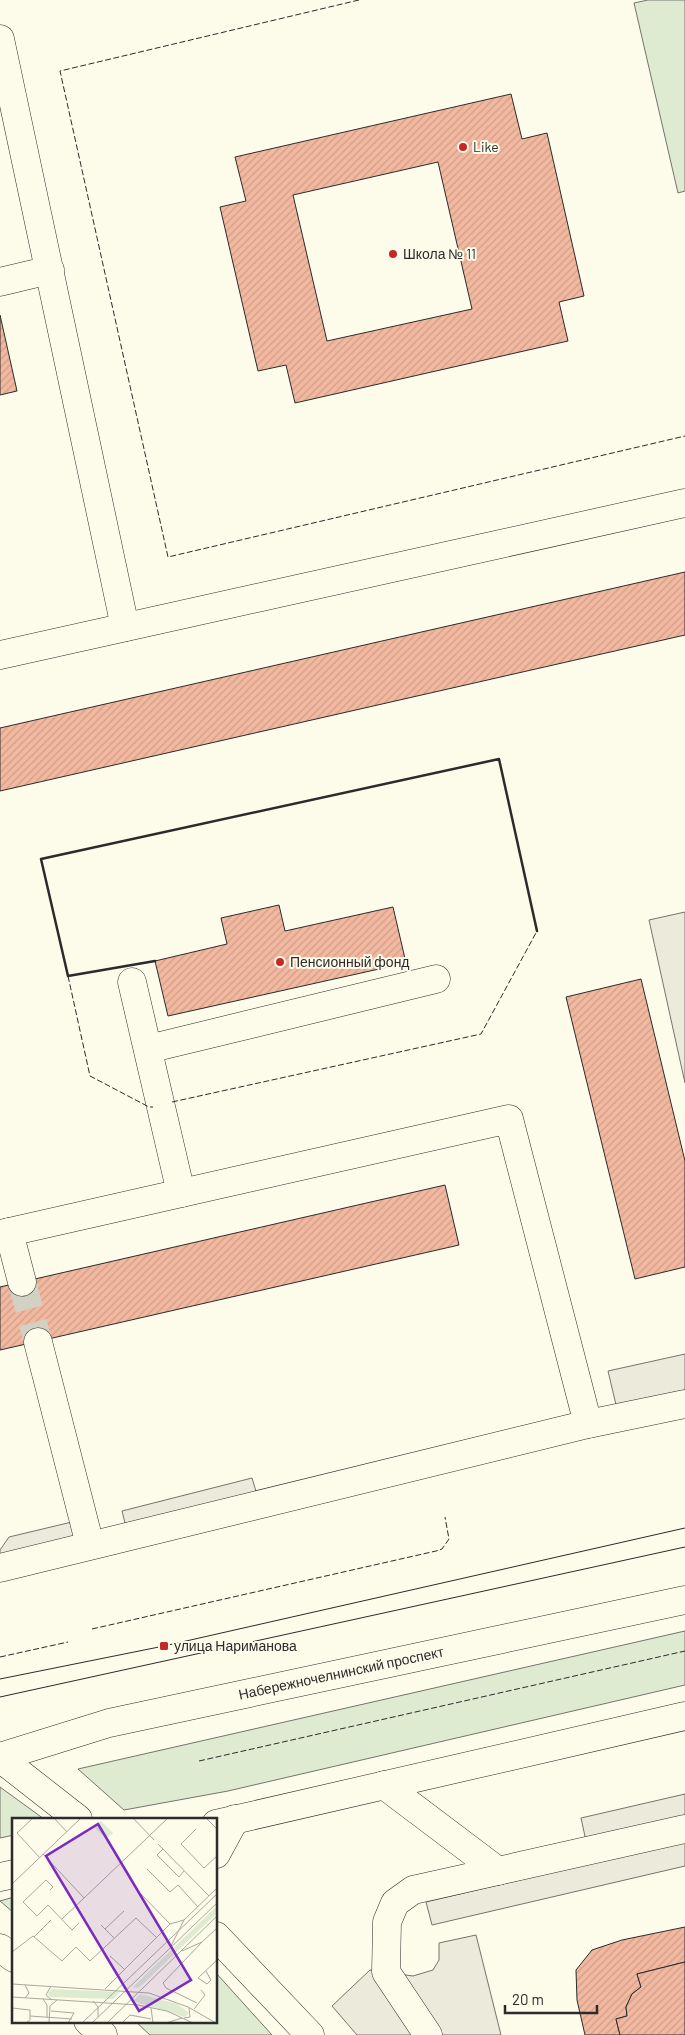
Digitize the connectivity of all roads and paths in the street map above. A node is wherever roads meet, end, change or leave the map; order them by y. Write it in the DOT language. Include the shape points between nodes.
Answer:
graph roads {
  1 [pos="0,40"];
  2 [pos="50,270"];
  3 [pos="0,282"];
  4 [pos="685,503"];
  5 [pos="125,627"];
  6 [pos="0,655"];
  7 [pos="436,980"];
  8 [pos="132,982"];
  9 [pos="148,1049"];
  10 [pos="181,1192"];
  11 [pos="5,1233"];
  12 [pos="22,1282"];
  13 [pos="38,1342"];
  14 [pos="685,1404"];
  15 [pos="588,1424"];
  16 [pos="90,1545"];
  17 [pos="0,1568"];
  18 [pos="679,1598"];
  19 [pos="685,1716"];
  20 [pos="0,1758"];
  21 [pos="384,1785"];
  22 [pos="77,1818"];
  23 [pos="226,1822"];
  24 [pos="685,1829"];
  25 [pos="218,1848"];
  26 [pos="498,1871"];
  27 [pos="218,1934"];
  28 [pos="0,1948"];
  29 [pos="12,1957"];
  30 [pos="89,2022"];
  31 [pos="103,2035"];
  32 [pos="310,2035"];
  33 [pos="428,2035"];
  1 -- 2 [label="main road"];
  2 -- 3 [label="main road"];
  2 -- 5 [label="main road"];
  4 -- 5 [label="main road"];
  5 -- 6 [label="main road"];
  7 -- 9 [label="main road"];
  8 -- 9 [label="main road"];
  9 -- 10 [label="main road"];
  10 -- 11 [label="main road"];
  10 -- 15 [label="main road" via="509,1118"];
  11 -- 12 [label="main road"];
  13 -- 16 [label="main road"];
  14 -- 15 [label="main road"];
  15 -- 16 [label="main road"];
  16 -- 17 [label="main road"];
  18 -- 20 [label="main road, Набережночелнинский проспект" via="110,1723"];
  19 -- 21 [label="main road"];
  20 -- 22 [label="main road"];
  21 -- 23 [label="main road"];
  21 -- 26 [label="main road"];
  23 -- 25 [label="main road"];
  24 -- 26 [label="main road"];
  26 -- 33 [label="main road" via="413,1890 392,1909 387,1922 386,1972"];
  27 -- 32 [label="main road"];
  28 -- 29 [label="main road"];
  30 -- 31 [label="main road"];
}
